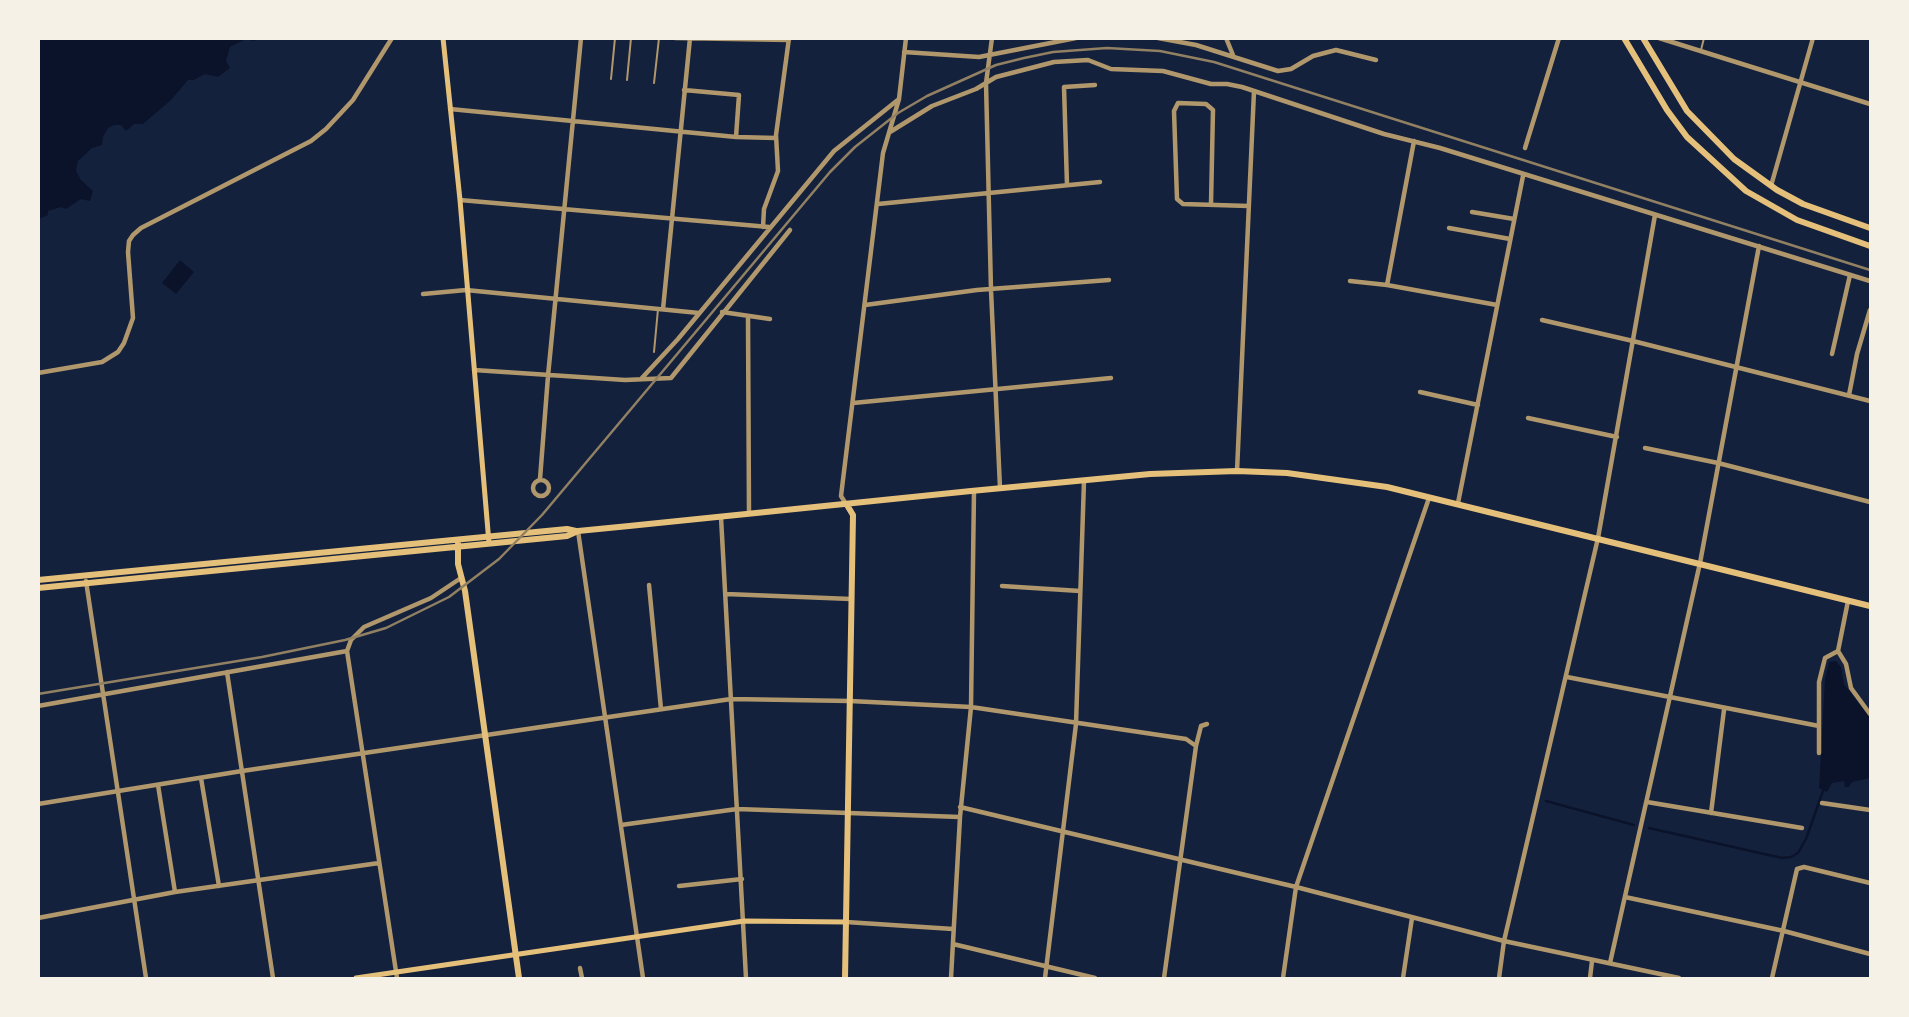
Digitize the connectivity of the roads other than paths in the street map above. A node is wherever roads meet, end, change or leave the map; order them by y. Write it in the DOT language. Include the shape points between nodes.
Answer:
graph roads {
  1 [pos="392,38"];
  2 [pos="443,38"];
  3 [pos="581,38"];
  4 [pos="615,38"];
  5 [pos="631,38"];
  6 [pos="659,38"];
  7 [pos="675,38"];
  8 [pos="906,38"];
  9 [pos="992,38"];
  10 [pos="1076,38"];
  11 [pos="1158,38"];
  12 [pos="1226,38"];
  13 [pos="1559,38"];
  14 [pos="1624,38"];
  15 [pos="1643,38"];
  16 [pos="1659,38"];
  17 [pos="1704,38"];
  18 [pos="1813,38"];
  19 [pos="690,39"];
  20 [pos="789,39"];
  21 [pos="1044,41"];
  22 [pos="1701,50"];
  23 [pos="904,52"];
  24 [pos="990,56"];
  25 [pos="1233,56"];
  26 [pos="1376,60"];
  27 [pos="611,79"];
  28 [pos="627,80"];
  29 [pos="1801,81"];
  30 [pos="654,83"];
  31 [pos="986,83"];
  32 [pos="1094,85"];
  33 [pos="684,90"];
  34 [pos="1254,91"];
  35 [pos="900,99"];
  36 [pos="1871,104"];
  37 [pos="450,109"];
  38 [pos="574,121"];
  39 [pos="681,130"];
  40 [pos="890,132"];
  41 [pos="736,137"];
  42 [pos="776,138"];
  43 [pos="1414,141"];
  44 [pos="1525,148"];
  45 [pos="1523,176"];
  46 [pos="1100,182"];
  47 [pos="1067,185"];
  48 [pos="1771,186"];
  49 [pos="989,191"];
  50 [pos="460,200"];
  51 [pos="877,204"];
  52 [pos="1211,204"];
  53 [pos="1249,206"];
  54 [pos="565,209"];
  55 [pos="1472,212"];
  56 [pos="1655,215"];
  57 [pos="671,219"];
  58 [pos="1514,219"];
  59 [pos="763,227"];
  60 [pos="770,228"];
  61 [pos="1449,228"];
  62 [pos="1871,228"];
  63 [pos="790,230"];
  64 [pos="1510,239"];
  65 [pos="1759,246"];
  66 [pos="1871,246"];
  67 [pos="1850,275"];
  68 [pos="1109,279"];
  69 [pos="1350,281"];
  70 [pos="1871,281"];
  71 [pos="1387,285"];
  72 [pos="466,290"];
  73 [pos="991,290"];
  74 [pos="423,294"];
  75 [pos="557,298"];
  76 [pos="865,305"];
  77 [pos="1497,305"];
  78 [pos="660,309"];
  79 [pos="1871,310"];
  80 [pos="722,312"];
  81 [pos="700,313"];
  82 [pos="748,317"];
  83 [pos="770,319"];
  84 [pos="1542,320"];
  85 [pos="1633,341"];
  86 [pos="654,352"];
  87 [pos="1832,354"];
  88 [pos="1737,366"];
  89 [pos="474,370"];
  90 [pos="38,373"];
  91 [pos="548,376"];
  92 [pos="1111,378"];
  93 [pos="640,380"];
  94 [pos="997,388"];
  95 [pos="1420,392"];
  96 [pos="1849,395"];
  97 [pos="1871,401"];
  98 [pos="853,403"];
  99 [pos="1478,405"];
  100 [pos="1528,418"];
  101 [pos="1617,437"];
  102 [pos="1645,448"];
  103 [pos="1718,463"];
  104 [pos="1237,471"];
  105 [pos="540,479"];
  106 [pos="1084,481"];
  107 [pos="1000,488"];
  108 [pos="974,491"];
  109 [pos="1429,497"];
  110 [pos="1871,502"];
  111 [pos="1458,503"];
  112 [pos="847,505"];
  113 [pos="750,514"];
  114 [pos="721,517"];
  115 [pos="578,531"];
  116 [pos="1598,538"];
  117 [pos="489,540"];
  118 [pos="458,543"];
  119 [pos="1700,563"];
  120 [pos="462,577"];
  121 [pos="86,579"];
  122 [pos="38,580"];
  123 [pos="649,585"];
  124 [pos="1002,586"];
  125 [pos="38,588"];
  126 [pos="1080,590"];
  127 [pos="726,594"];
  128 [pos="851,599"];
  129 [pos="1848,600"];
  130 [pos="1871,606"];
  131 [pos="347,650"];
  132 [pos="1838,651"];
  133 [pos="227,672"];
  134 [pos="1567,677"];
  135 [pos="104,695"];
  136 [pos="1669,697"];
  137 [pos="731,699"];
  138 [pos="850,701"];
  139 [pos="38,706"];
  140 [pos="971,707"];
  141 [pos="661,709"];
  142 [pos="1724,710"];
  143 [pos="1871,714"];
  144 [pos="605,716"];
  145 [pos="1076,724"];
  146 [pos="1207,724"];
  147 [pos="1819,726"];
  148 [pos="484,736"];
  149 [pos="1196,746"];
  150 [pos="363,753"];
  151 [pos="1819,753"];
  152 [pos="242,771"];
  153 [pos="201,778"];
  154 [pos="158,785"];
  155 [pos="118,790"];
  156 [pos="1647,802"];
  157 [pos="1822,803"];
  158 [pos="38,804"];
  159 [pos="960,807"];
  160 [pos="737,809"];
  161 [pos="1871,810"];
  162 [pos="848,812"];
  163 [pos="1711,813"];
  164 [pos="960,817"];
  165 [pos="621,825"];
  166 [pos="1802,828"];
  167 [pos="1062,832"];
  168 [pos="1179,860"];
  169 [pos="379,863"];
  170 [pos="742,879"];
  171 [pos="258,881"];
  172 [pos="1871,883"];
  173 [pos="219,886"];
  174 [pos="679,886"];
  175 [pos="1296,887"];
  176 [pos="175,892"];
  177 [pos="1625,897"];
  178 [pos="133,900"];
  179 [pos="38,918"];
  180 [pos="1412,918"];
  181 [pos="744,921"];
  182 [pos="846,922"];
  183 [pos="953,929"];
  184 [pos="1784,932"];
  185 [pos="636,937"];
  186 [pos="1504,941"];
  187 [pos="953,944"];
  188 [pos="1871,954"];
  189 [pos="516,955"];
  190 [pos="1592,961"];
  191 [pos="1610,963"];
  192 [pos="1047,966"];
  193 [pos="580,968"];
  194 [pos="1640,969"];
  195 [pos="396,976"];
  196 [pos="146,978"];
  197 [pos="273,978"];
  198 [pos="356,978"];
  199 [pos="519,978"];
  200 [pos="582,978"];
  201 [pos="643,978"];
  202 [pos="747,978"];
  203 [pos="845,978"];
  204 [pos="951,978"];
  205 [pos="1045,978"];
  206 [pos="1094,978"];
  207 [pos="1164,978"];
  208 [pos="1283,978"];
  209 [pos="1403,978"];
  210 [pos="1499,978"];
  211 [pos="1590,978"];
  212 [pos="1642,978"];
  213 [pos="1679,978"];
  214 [pos="1772,978"];
  1 -- 90 [label="street" via="354,100 311,141 133,235 128,252 133,317 118,352 102,362"];
  2 -- 37 [label="main road"];
  3 -- 38 [label="street"];
  4 -- 27 [label="lane"];
  5 -- 28 [label="lane"];
  6 -- 30 [label="lane"];
  7 -- 19 [label="street"];
  8 -- 23 [label="street"];
  9 -- 24 [label="street"];
  10 -- 21 [label="street"];
  11 -- 25 [label="street"];
  12 -- 25 [label="street"];
  13 -- 44 [label="street"];
  14 -- 66 [label="main road" via="1687,137 1746,191 1827,232"];
  15 -- 48 [label="main road" via="1695,120 1734,159"];
  16 -- 22 [label="street"];
  17 -- 22 [label="lane"];
  18 -- 29 [label="street"];
  19 -- 20 [label="street"];
  19 -- 33 [label="street"];
  20 -- 42 [label="street"];
  21 -- 24 [label="street"];
  22 -- 29 [label="street"];
  23 -- 24 [label="street"];
  23 -- 35 [label="street"];
  24 -- 31 [label="street"];
  25 -- 26 [label="street" via="1278,71 1336,50"];
  29 -- 36 [label="street"];
  29 -- 48 [label="street"];
  31 -- 34 [label="street" via="1054,62 1080,59 1111,69 1163,71"];
  31 -- 40 [label="street" via="932,106"];
  31 -- 49 [label="street"];
  32 -- 47 [label="street" via="1064,87"];
  33 -- 39 [label="street"];
  33 -- 41 [label="street" via="739,95"];
  34 -- 43 [label="street"];
  34 -- 53 [label="street"];
  35 -- 40 [label="street"];
  35 -- 60 [label="street" via="834,151"];
  37 -- 38 [label="street"];
  37 -- 50 [label="main road"];
  38 -- 39 [label="street"];
  38 -- 54 [label="street"];
  39 -- 41 [label="street"];
  39 -- 57 [label="street"];
  40 -- 51 [label="street"];
  41 -- 42 [label="street"];
  42 -- 59 [label="street" via="778,171 764,209"];
  43 -- 45 [label="street"];
  43 -- 71 [label="street"];
  45 -- 56 [label="street"];
  45 -- 58 [label="street"];
  46 -- 47 [label="street"];
  47 -- 49 [label="street"];
  48 -- 62 [label="main road" via="1804,204"];
  49 -- 51 [label="street"];
  49 -- 73 [label="street"];
  50 -- 54 [label="street"];
  50 -- 72 [label="main road"];
  51 -- 76 [label="street"];
  52 -- 52 [label="street" via="1183,204 1175,195 1174,111 1178,103 1206,104 1213,110"];
  52 -- 53 [label="street"];
  53 -- 104 [label="street"];
  54 -- 57 [label="street"];
  54 -- 75 [label="street"];
  55 -- 58 [label="street"];
  56 -- 65 [label="street"];
  56 -- 85 [label="street"];
  57 -- 59 [label="street"];
  57 -- 78 [label="street"];
  58 -- 64 [label="street"];
  59 -- 60 [label="street"];
  60 -- 81 [label="street"];
  61 -- 64 [label="street"];
  63 -- 80 [label="street"];
  64 -- 77 [label="street"];
  65 -- 67 [label="street"];
  65 -- 88 [label="street"];
  67 -- 70 [label="street"];
  67 -- 87 [label="street"];
  68 -- 73 [label="street"];
  69 -- 71 [label="street"];
  71 -- 77 [label="street"];
  72 -- 74 [label="street"];
  72 -- 75 [label="street"];
  72 -- 89 [label="main road"];
  73 -- 76 [label="street"];
  73 -- 94 [label="street"];
  75 -- 78 [label="street"];
  75 -- 91 [label="street"];
  76 -- 98 [label="street"];
  77 -- 99 [label="street"];
  78 -- 81 [label="street"];
  78 -- 86 [label="lane"];
  79 -- 96 [label="street"];
  80 -- 82 [label="street"];
  80 -- 93 [label="street" via="671,378"];
  81 -- 93 [label="street"];
  82 -- 83 [label="street"];
  82 -- 113 [label="street"];
  84 -- 85 [label="street"];
  85 -- 88 [label="street"];
  85 -- 101 [label="street"];
  88 -- 96 [label="street"];
  88 -- 103 [label="street"];
  89 -- 91 [label="street"];
  89 -- 117 [label="main road"];
  91 -- 93 [label="street"];
  91 -- 105 [label="street"];
  92 -- 94 [label="street"];
  94 -- 98 [label="street"];
  94 -- 107 [label="street"];
  95 -- 99 [label="street"];
  96 -- 97 [label="street"];
  98 -- 112 [label="street" via="841,496"];
  99 -- 111 [label="street"];
  100 -- 101 [label="street"];
  101 -- 116 [label="street"];
  102 -- 103 [label="street"];
  103 -- 110 [label="street"];
  103 -- 119 [label="street"];
  104 -- 106 [label="main road"];
  104 -- 109 [label="main road" via="1287,472"];
  106 -- 107 [label="main road"];
  106 -- 126 [label="street"];
  107 -- 108 [label="main road"];
  108 -- 112 [label="main road"];
  108 -- 140 [label="street"];
  109 -- 111 [label="main road"];
  109 -- 175 [label="street"];
  111 -- 116 [label="main road"];
  112 -- 113 [label="main road"];
  112 -- 128 [label="main road" via="853,515"];
  113 -- 114 [label="main road"];
  114 -- 115 [label="main road"];
  114 -- 127 [label="street"];
  115 -- 117 [label="main road" via="567,536"];
  115 -- 144 [label="street"];
  116 -- 119 [label="main road"];
  116 -- 134 [label="street"];
  117 -- 118 [label="main road"];
  118 -- 120 [label="main road"];
  118 -- 121 [label="main road"];
  119 -- 129 [label="main road"];
  119 -- 136 [label="street"];
  120 -- 131 [label="street" via="431,598 364,627"];
  120 -- 148 [label="main road"];
  121 -- 122 [label="main road"];
  121 -- 125 [label="main road"];
  121 -- 135 [label="street"];
  123 -- 141 [label="street"];
  124 -- 126 [label="street"];
  126 -- 145 [label="street"];
  127 -- 128 [label="street"];
  127 -- 137 [label="street"];
  128 -- 138 [label="main road"];
  129 -- 130 [label="main road"];
  129 -- 132 [label="street"];
  131 -- 133 [label="street"];
  131 -- 150 [label="street"];
  132 -- 143 [label="street" via="1851,688"];
  132 -- 147 [label="street" via="1825,658 1819,682"];
  133 -- 135 [label="street"];
  133 -- 152 [label="street"];
  134 -- 136 [label="street"];
  134 -- 186 [label="street"];
  135 -- 139 [label="street"];
  135 -- 155 [label="street"];
  136 -- 142 [label="street"];
  136 -- 156 [label="street"];
  137 -- 138 [label="street"];
  137 -- 141 [label="street"];
  137 -- 160 [label="street"];
  138 -- 140 [label="street"];
  138 -- 162 [label="main road"];
  140 -- 145 [label="street"];
  140 -- 159 [label="street"];
  141 -- 144 [label="street"];
  142 -- 147 [label="street"];
  142 -- 163 [label="street"];
  144 -- 148 [label="street"];
  144 -- 165 [label="street"];
  145 -- 149 [label="street" via="1186,739"];
  145 -- 167 [label="street"];
  146 -- 149 [label="street" via="1202,726"];
  147 -- 151 [label="street"];
  148 -- 150 [label="street"];
  148 -- 189 [label="main road"];
  149 -- 168 [label="street"];
  150 -- 152 [label="street"];
  150 -- 169 [label="street"];
  152 -- 153 [label="street"];
  152 -- 171 [label="street"];
  153 -- 154 [label="street"];
  153 -- 173 [label="street"];
  154 -- 155 [label="street"];
  154 -- 176 [label="street"];
  155 -- 158 [label="street"];
  155 -- 178 [label="street"];
  156 -- 163 [label="street"];
  156 -- 177 [label="street"];
  157 -- 161 [label="street"];
  159 -- 164 [label="street"];
  159 -- 167 [label="street"];
  160 -- 162 [label="street"];
  160 -- 165 [label="street"];
  160 -- 170 [label="street"];
  162 -- 164 [label="street"];
  162 -- 182 [label="main road"];
  163 -- 166 [label="street"];
  164 -- 183 [label="street"];
  165 -- 185 [label="street"];
  167 -- 168 [label="street"];
  167 -- 192 [label="street"];
  168 -- 175 [label="street"];
  168 -- 207 [label="street"];
  169 -- 171 [label="street"];
  169 -- 195 [label="street"];
  170 -- 174 [label="street"];
  170 -- 181 [label="street"];
  171 -- 173 [label="street"];
  171 -- 197 [label="street"];
  172 -- 184 [label="street" via="1797,869"];
  173 -- 176 [label="street"];
  175 -- 180 [label="street"];
  175 -- 208 [label="street"];
  176 -- 178 [label="street"];
  177 -- 184 [label="street"];
  177 -- 191 [label="street"];
  178 -- 179 [label="street"];
  178 -- 196 [label="street"];
  180 -- 186 [label="street"];
  180 -- 209 [label="street"];
  181 -- 182 [label="main road"];
  181 -- 185 [label="main road"];
  181 -- 202 [label="street"];
  182 -- 183 [label="street"];
  182 -- 203 [label="main road"];
  183 -- 187 [label="street"];
  184 -- 188 [label="street"];
  184 -- 214 [label="street"];
  185 -- 189 [label="main road"];
  185 -- 201 [label="street"];
  186 -- 190 [label="street"];
  186 -- 210 [label="street"];
  187 -- 192 [label="street"];
  187 -- 204 [label="street"];
  189 -- 195 [label="main road"];
  189 -- 199 [label="main road"];
  190 -- 191 [label="street"];
  190 -- 211 [label="street"];
  191 -- 194 [label="street"];
  192 -- 205 [label="street"];
  192 -- 206 [label="street"];
  193 -- 200 [label="street"];
  194 -- 212 [label="street"];
  194 -- 213 [label="street"];
  195 -- 198 [label="main road"];
}
